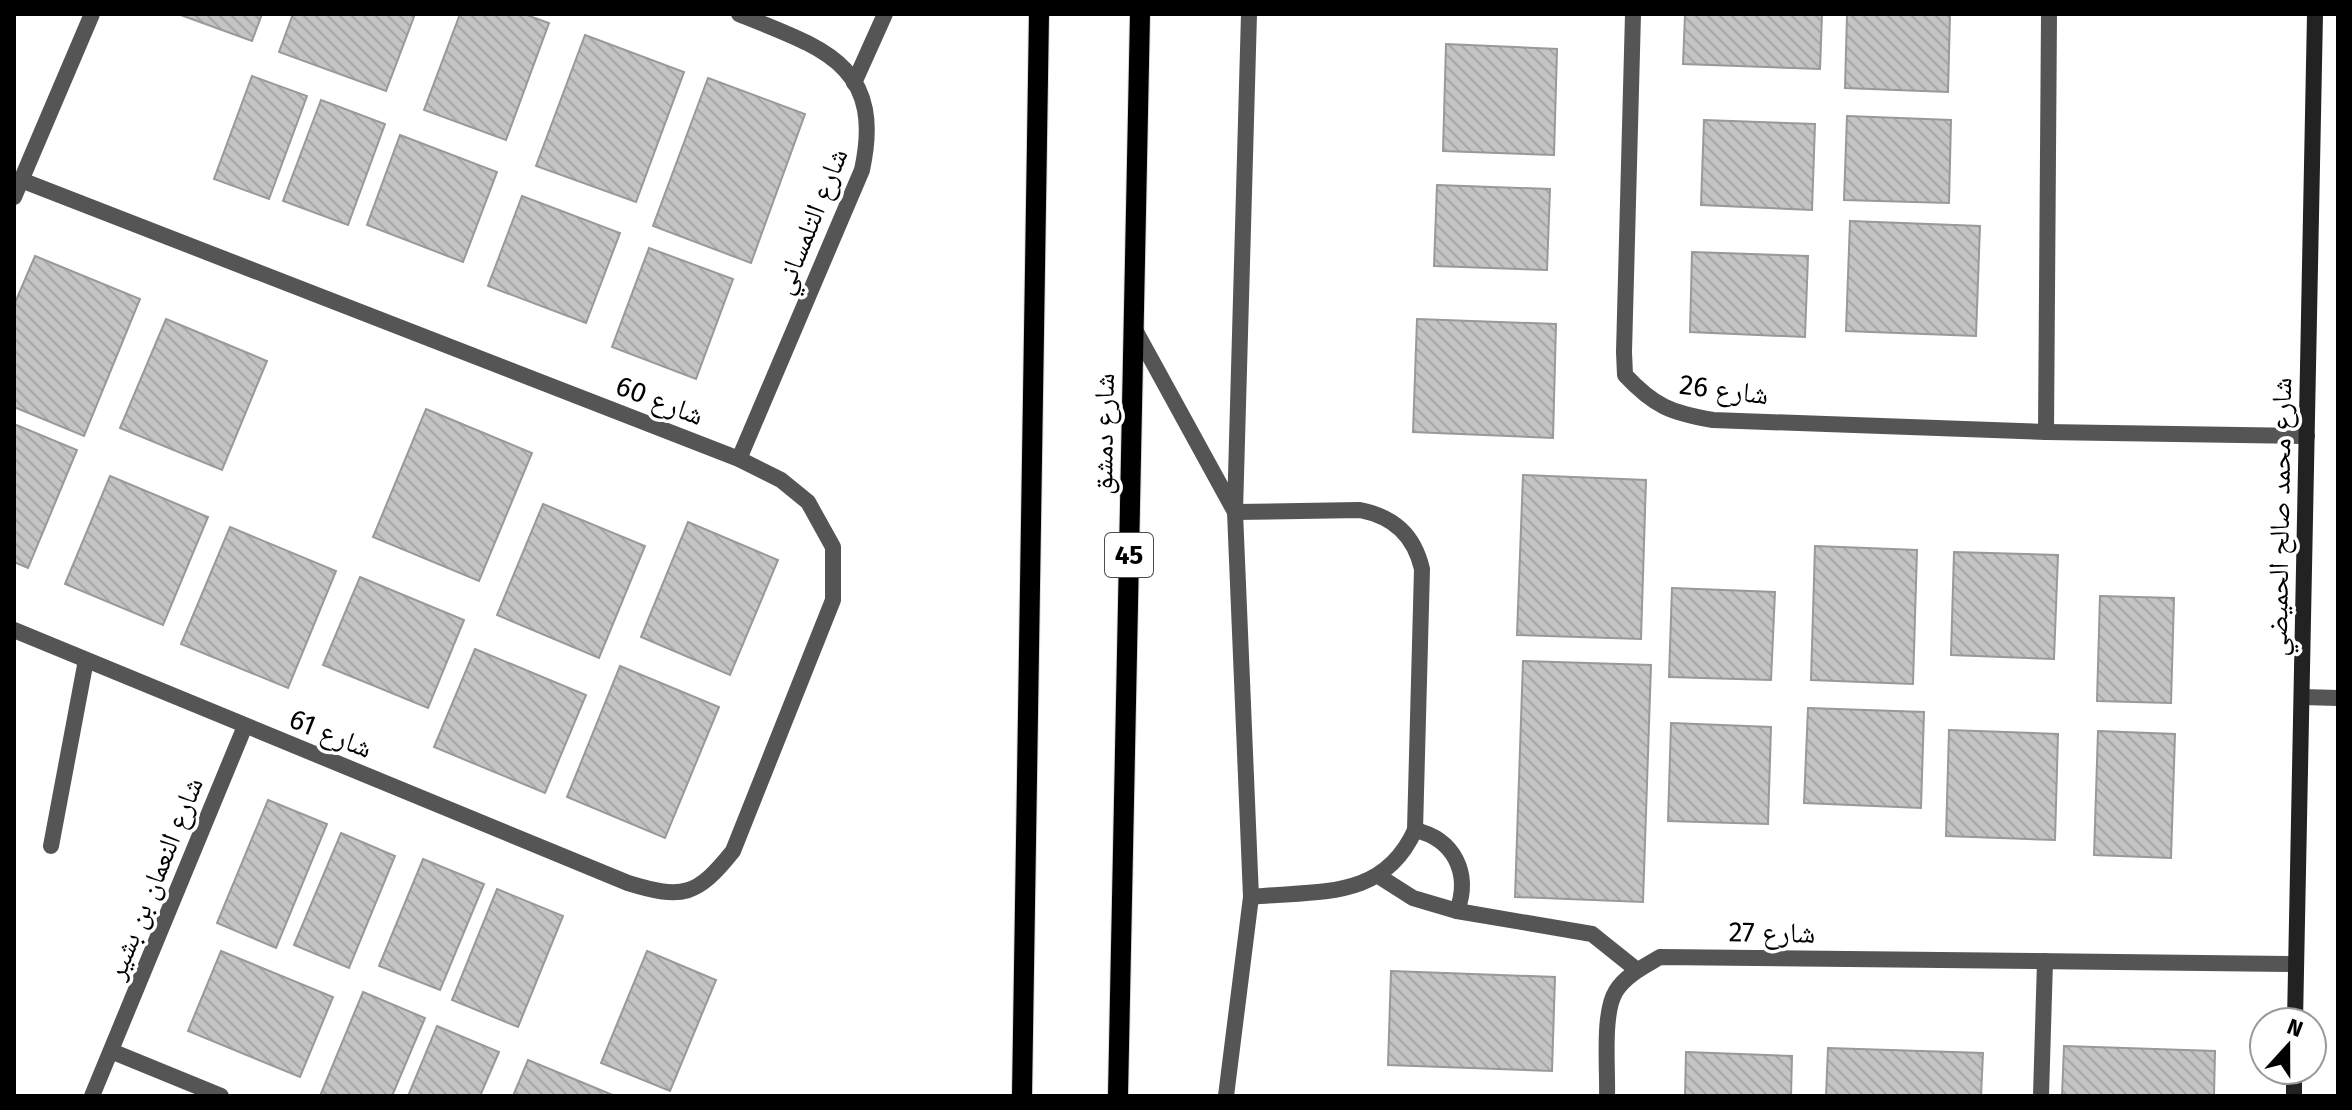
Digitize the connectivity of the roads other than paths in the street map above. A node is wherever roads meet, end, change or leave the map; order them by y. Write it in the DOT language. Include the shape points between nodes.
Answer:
graph roads {
  1 [pos="92,14"];
  2 [pos="739,14"];
  3 [pos="885,14"];
  4 [pos="1037,14"];
  5 [pos="1140,14"];
  6 [pos="1249,14"];
  7 [pos="1633,14"];
  8 [pos="2049,14"];
  9 [pos="2315,14"];
  10 [pos="854,83"];
  11 [pos="21,180"];
  12 [pos="14,197"];
  13 [pos="1133,327"];
  14 [pos="2046,432"];
  15 [pos="2307,436"];
  16 [pos="739,459"];
  17 [pos="1235,512"];
  18 [pos="14,630"];
  19 [pos="86,660"];
  20 [pos="2302,697"];
  21 [pos="2338,698"];
  22 [pos="245,726"];
  23 [pos="1415,830"];
  24 [pos="51,846"];
  25 [pos="1380,877"];
  26 [pos="628,883"];
  27 [pos="1251,897"];
  28 [pos="1457,911"];
  29 [pos="2045,961"];
  30 [pos="2296,964"];
  31 [pos="1637,970"];
  32 [pos="2295,1006"];
  33 [pos="111,1051"];
  34 [pos="92,1096"];
  35 [pos="221,1096"];
  36 [pos="1022,1096"];
  37 [pos="1118,1096"];
  38 [pos="1226,1096"];
  39 [pos="1607,1096"];
  40 [pos="2041,1096"];
  1 -- 11 [label="street"];
  2 -- 10 [label="street, شارع التلمساني" via="820,47"];
  3 -- 10 [label="street"];
  4 -- 36 [label="main road"];
  5 -- 13 [label="main road, شارع دمشق / 45"];
  6 -- 17 [label="street"];
  7 -- 14 [label="street, شارع 26" via="1624,352 1625,375 1647,399 1676,414 1713,420"];
  8 -- 14 [label="street"];
  9 -- 15 [label="street, شارع محمد صالح الحميضي"];
  10 -- 16 [label="street, شارع التلمساني" via="863,96 869,136 862,170"];
  11 -- 12 [label="street"];
  11 -- 16 [label="street, شارع 60"];
  13 -- 17 [label="street"];
  13 -- 37 [label="main road, شارع دمشق / 45"];
  14 -- 15 [label="street, شارع 26"];
  15 -- 20 [label="street, شارع محمد صالح الحميضي"];
  16 -- 26 [label="street, شارع 60" via="781,480 808,502 833,547 833,600 733,851 710,880 689,893 663,894"];
  17 -- 23 [label="street" via="1360,510 1389,519 1411,540 1422,569"];
  17 -- 27 [label="street"];
  18 -- 19 [label="street, شارع 61"];
  19 -- 22 [label="street, شارع 61"];
  19 -- 24 [label="street"];
  20 -- 21 [label="street"];
  20 -- 30 [label="street, شارع محمد صالح الحميضي"];
  22 -- 26 [label="street, شارع 61"];
  22 -- 33 [label="street, شارع النعمان بن بشير"];
  23 -- 25 [label="street" via="1395,864"];
  23 -- 28 [label="street" via="1439,839 1457,859 1464,885"];
  25 -- 27 [label="street" via="1362,886"];
  25 -- 28 [label="street" via="1413,898"];
  27 -- 38 [label="street"];
  28 -- 31 [label="street" via="1592,934"];
  29 -- 30 [label="street, شارع 27"];
  29 -- 31 [label="street, شارع 27" via="1660,957"];
  29 -- 40 [label="street"];
  30 -- 32 [label="street, شارع محمد صالح الحميضي"];
  31 -- 39 [label="street" via="1615,992 1608,1022"];
  33 -- 34 [label="street, شارع النعمان بن بشير"];
  33 -- 35 [label="street"];
}
